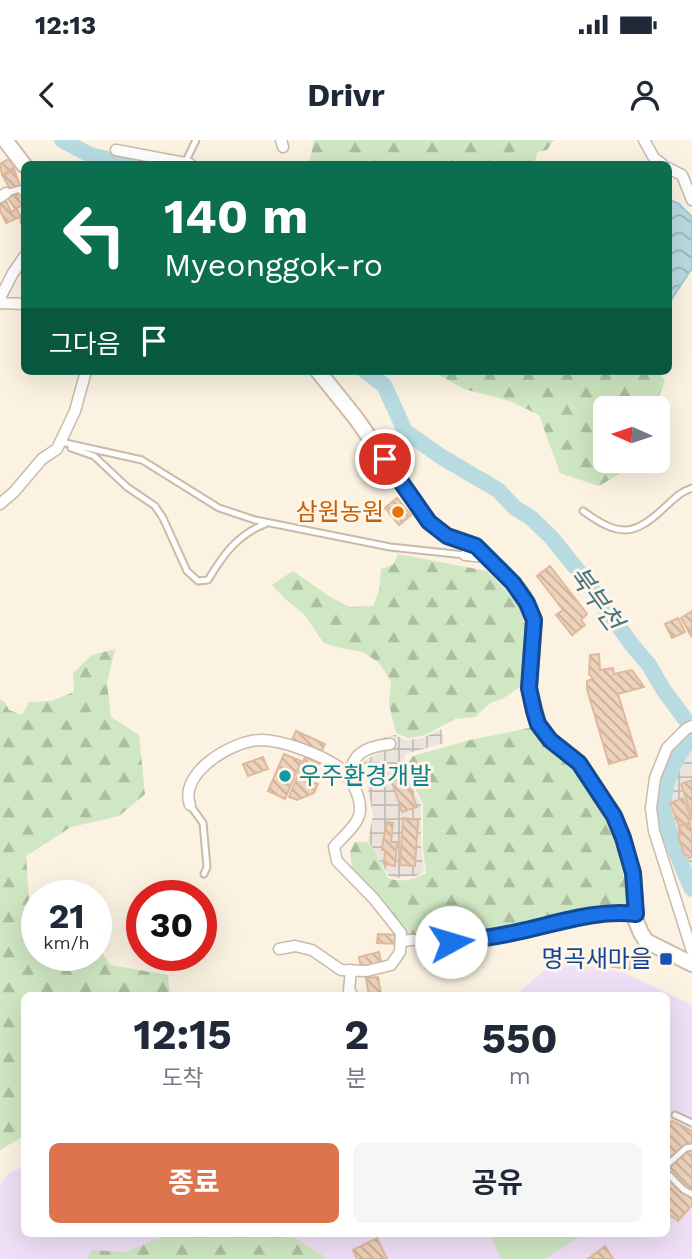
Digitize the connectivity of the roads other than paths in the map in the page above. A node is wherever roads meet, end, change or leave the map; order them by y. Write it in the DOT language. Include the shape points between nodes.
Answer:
graph roads {
  1 [pos="5,140"];
  2 [pos="196,140"];
  3 [pos="644,140"];
  4 [pos="116,150"];
  5 [pos="21,161"];
  6 [pos="172,161"];
  7 [pos="188,161"];
  8 [pos="658,161"];
  9 [pos="672,170"];
  10 [pos="21,190"];
  11 [pos="3,195"];
  12 [pos="692,200"];
  13 [pos="21,262"];
  14 [pos="0,300"];
  15 [pos="21,304"];
  16 [pos="85,375"];
  17 [pos="321,375"];
  18 [pos="60,443"];
  19 [pos="692,488"];
  20 [pos="0,504"];
  21 [pos="583,511"];
  22 [pos="268,523"];
  23 [pos="465,555"];
  24 [pos="488,557"];
  25 [pos="692,726"];
  26 [pos="390,744"];
  27 [pos="348,778"];
  28 [pos="190,805"];
  29 [pos="204,874"];
  30 [pos="636,914"];
  31 [pos="401,942"];
  32 [pos="279,949"];
  33 [pos="692,951"];
  34 [pos="692,964"];
  35 [pos="351,970"];
  36 [pos="350,992"];
  37 [pos="675,1115"];
  38 [pos="692,1123"];
  39 [pos="692,1147"];
  40 [pos="670,1162"];
  41 [pos="670,1175"];
  42 [pos="692,1194"];
  1 -- 5 [label="main road"];
  2 -- 7 [label="lane"];
  3 -- 8 [label="street"];
  4 -- 6 [label="street"];
  9 -- 12 [label="street" via="682,175"];
  10 -- 11 [label="lane"];
  13 -- 14 [label="street"];
  14 -- 15 [label="street"];
  16 -- 18 [label="street"];
  17 -- 24 [label="main road" via="429,522"];
  18 -- 20 [label="street"];
  18 -- 22 [label="lane" via="142,460 219,508"];
  18 -- 22 [label="lane" via="94,456 155,506 187,571 198,581 208,580 238,539"];
  19 -- 21 [label="lane" via="627,532 608,527"];
  22 -- 23 [label="lane" via="390,547"];
  23 -- 24 [label="street"];
  24 -- 30 [label="main road" via="527,603 534,620 529,688 538,724 579,763 614,816 633,873"];
  25 -- 33 [label="street" via="667,748 655,778 651,808"];
  26 -- 27 [label="street" via="363,752 351,762"];
  27 -- 28 [label="street" via="338,767 313,755 281,742 258,740 225,752 194,776 188,787"];
  27 -- 31 [label="street" via="361,808 355,825 334,848 337,861 390,918 401,933"];
  28 -- 29 [label="lane" via="203,823"];
  30 -- 31 [label="street" via="553,922 482,939"];
  30 -- 34 [label="main road" via="646,941"];
  31 -- 35 [label="street" via="391,965"];
  32 -- 35 [label="street" via="312,950 341,970"];
  35 -- 36 [label="street"];
  37 -- 38 [label="lane"];
  39 -- 40 [label="lane"];
  41 -- 42 [label="lane"];
}
